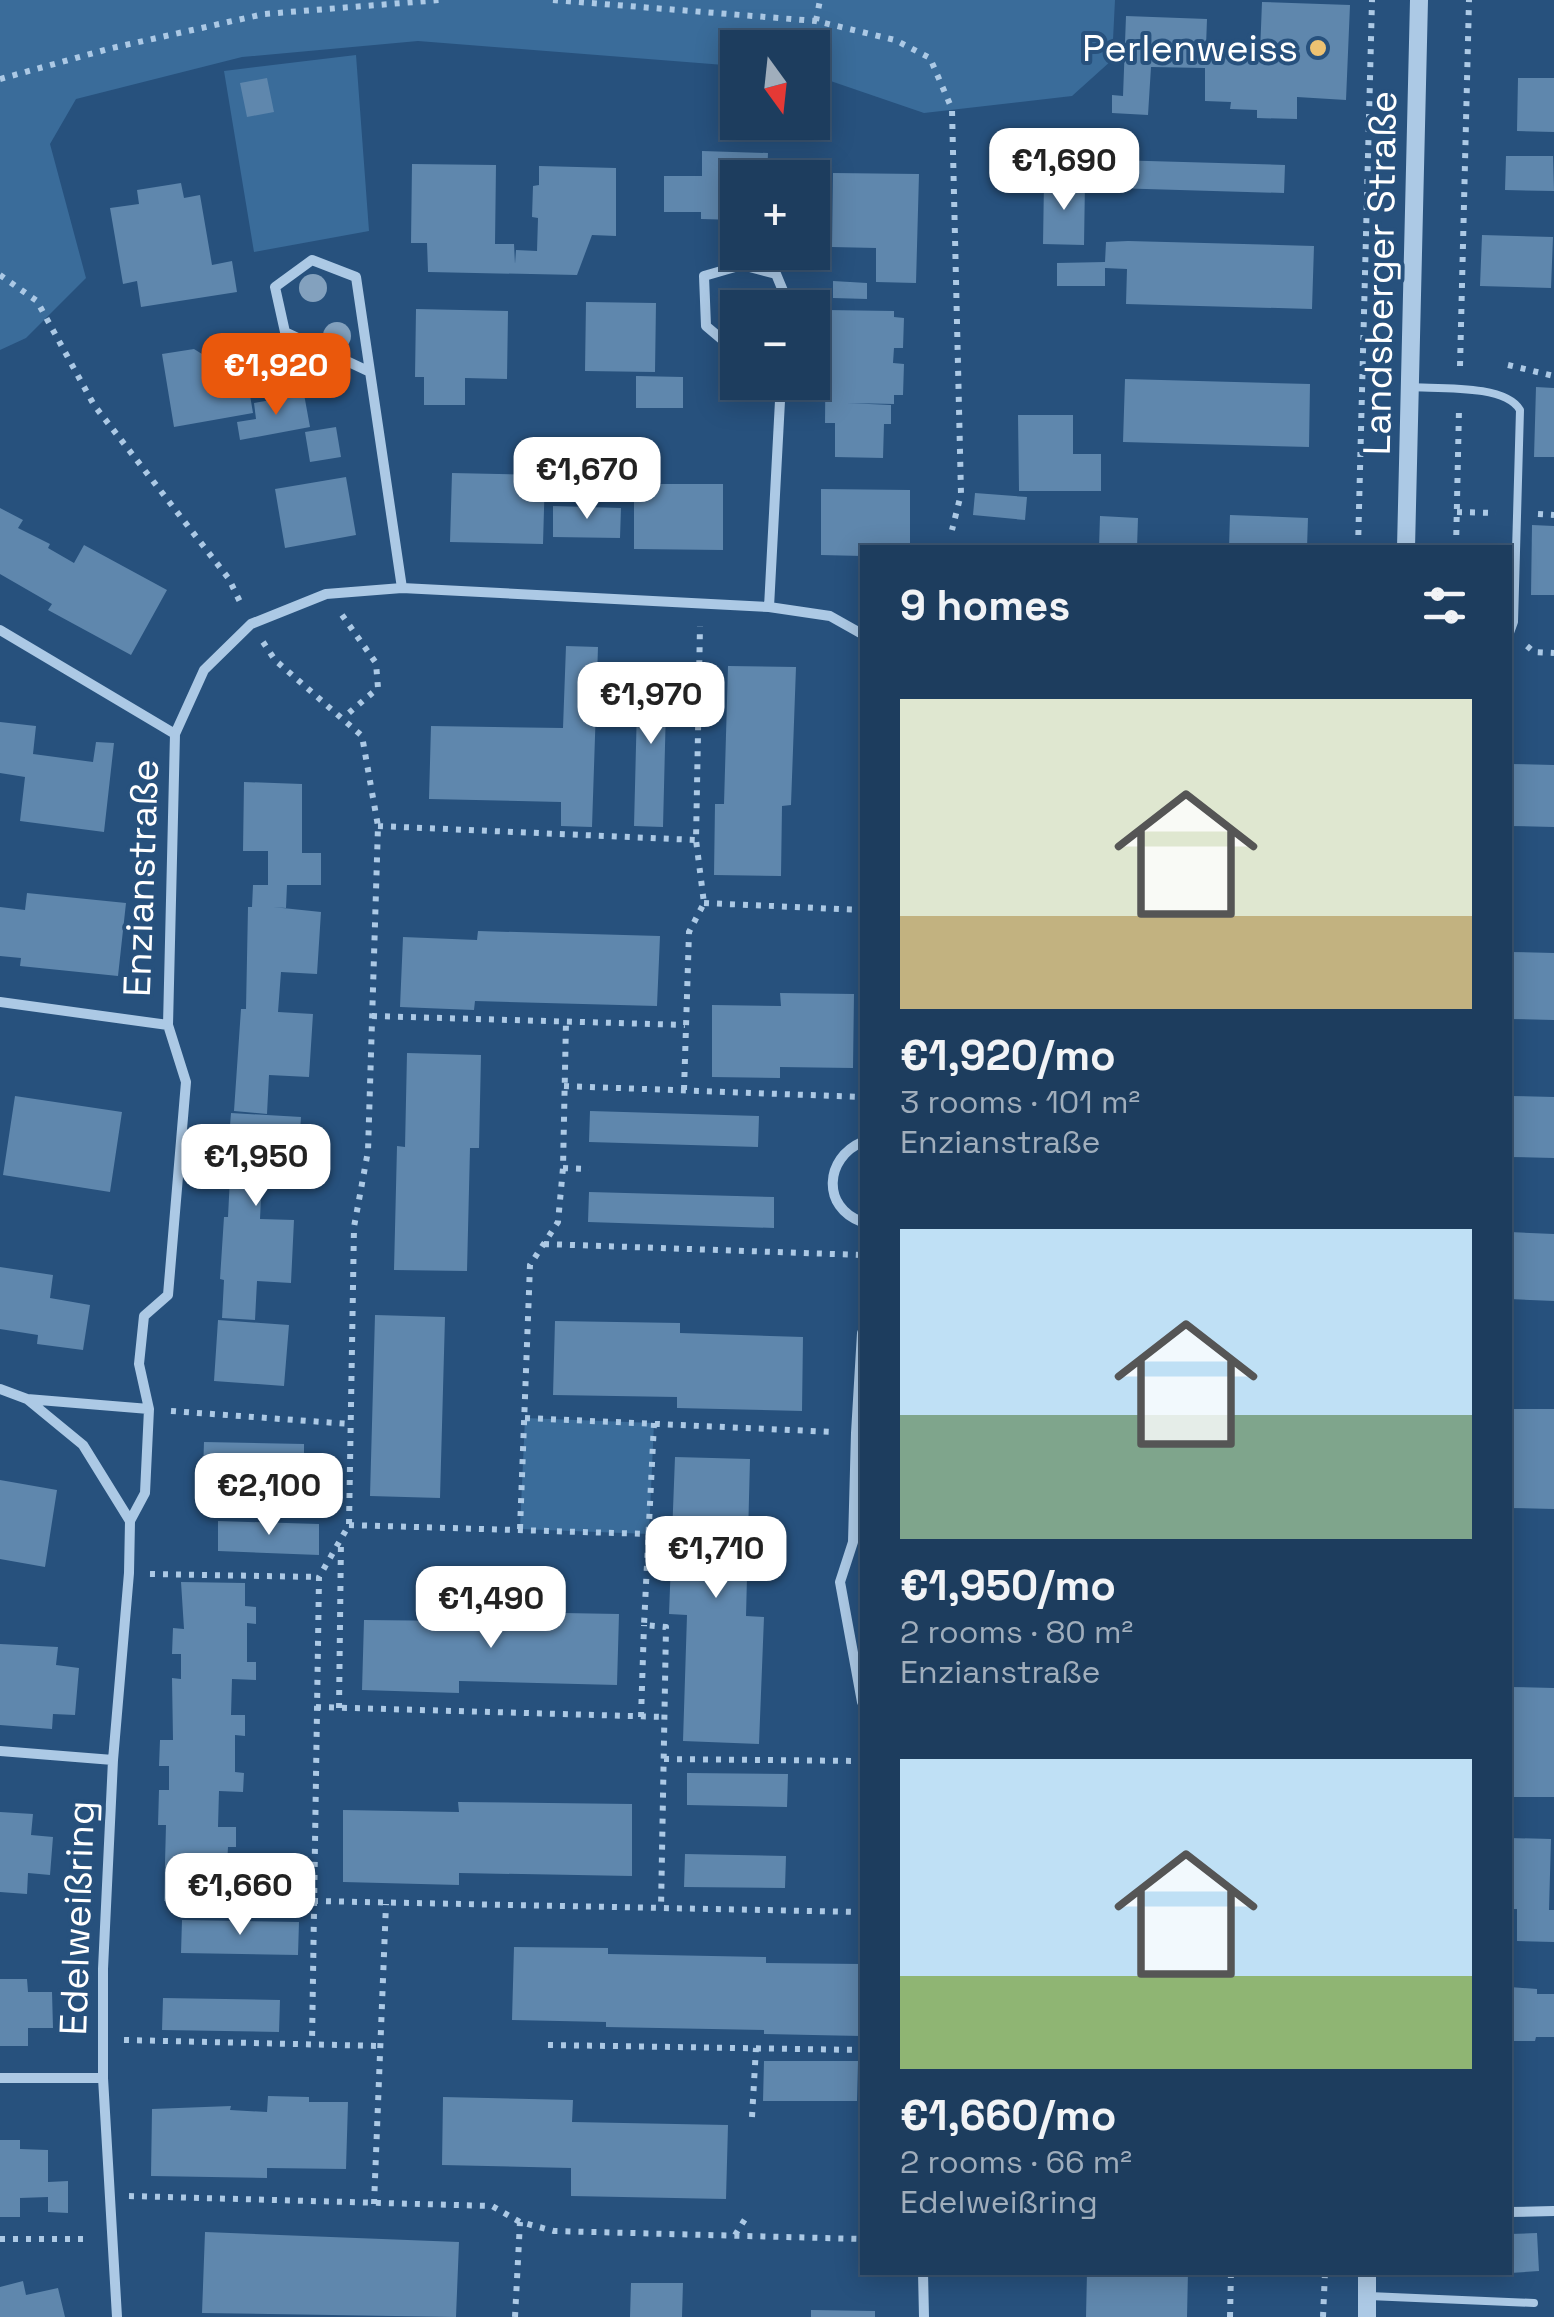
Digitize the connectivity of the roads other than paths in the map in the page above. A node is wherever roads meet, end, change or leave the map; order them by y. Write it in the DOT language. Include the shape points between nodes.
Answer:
graph roads {
  1 [pos="1419,0"];
  2 [pos="783,290"];
  3 [pos="720,338"];
  4 [pos="370,372"];
  5 [pos="1409,388"];
  6 [pos="777,400"];
  7 [pos="1406,545"];
  8 [pos="402,588"];
  9 [pos="769,607"];
  10 [pos="1512,627"];
  11 [pos="0,630"];
  12 [pos="860,633"];
  13 [pos="175,734"];
  14 [pos="0,1002"];
  15 [pos="168,1025"];
  16 [pos="860,1143"];
  17 [pos="860,1221"];
  18 [pos="860,1366"];
  19 [pos="0,1389"];
  20 [pos="27,1399"];
  21 [pos="149,1409"];
  22 [pos="130,1521"];
  23 [pos="860,1691"];
  24 [pos="0,1751"];
  25 [pos="113,1760"];
  26 [pos="0,2078"];
  27 [pos="102,2078"];
  28 [pos="1554,2211"];
  29 [pos="1512,2212"];
  30 [pos="924,2275"];
  31 [pos="1367,2275"];
  32 [pos="1367,2296"];
  33 [pos="1534,2303"];
  34 [pos="117,2317"];
  35 [pos="924,2317"];
  36 [pos="1367,2317"];
  1 -- 5 [label="street, Landsberger Straße"];
  2 -- 3 [label="street" via="776,274 742,264 704,276 706,326"];
  4 -- 4 [label="street" via="356,278 312,260 275,288 285,332"];
  4 -- 8 [label="street"];
  5 -- 7 [label="street, Landsberger Straße"];
  5 -- 10 [label="lane" via="1486,391 1520,410"];
  6 -- 9 [label="street"];
  8 -- 9 [label="street, Enzianstraße"];
  8 -- 13 [label="street, Enzianstraße" via="326,594 251,624 204,670"];
  9 -- 12 [label="street, Enzianstraße" via="830,616"];
  11 -- 13 [label="street, Enzianstraße"];
  13 -- 15 [label="street, Enzianstraße"];
  14 -- 15 [label="street, Enzianstraße"];
  15 -- 21 [label="street, Enzianstraße" via="186,1082 168,1296 144,1316 140,1364"];
  16 -- 17 [label="street" via="840,1157 832,1182 838,1205"];
  18 -- 23 [label="street" via="853,1542 840,1582"];
  19 -- 20 [label="street"];
  20 -- 21 [label="street"];
  20 -- 22 [label="street" via="83,1445"];
  21 -- 22 [label="street, Enzianstraße" via="146,1493"];
  22 -- 25 [label="street, Edelweißring"];
  24 -- 25 [label="street, Edelweißring"];
  25 -- 27 [label="street, Edelweißring"];
  26 -- 27 [label="street, Edelweißring"];
  27 -- 34 [label="street, Edelweißring"];
  28 -- 29 [label="street"];
  30 -- 35 [label="street"];
  31 -- 32 [label="street"];
  32 -- 33 [label="lane"];
  32 -- 36 [label="street"];
}
